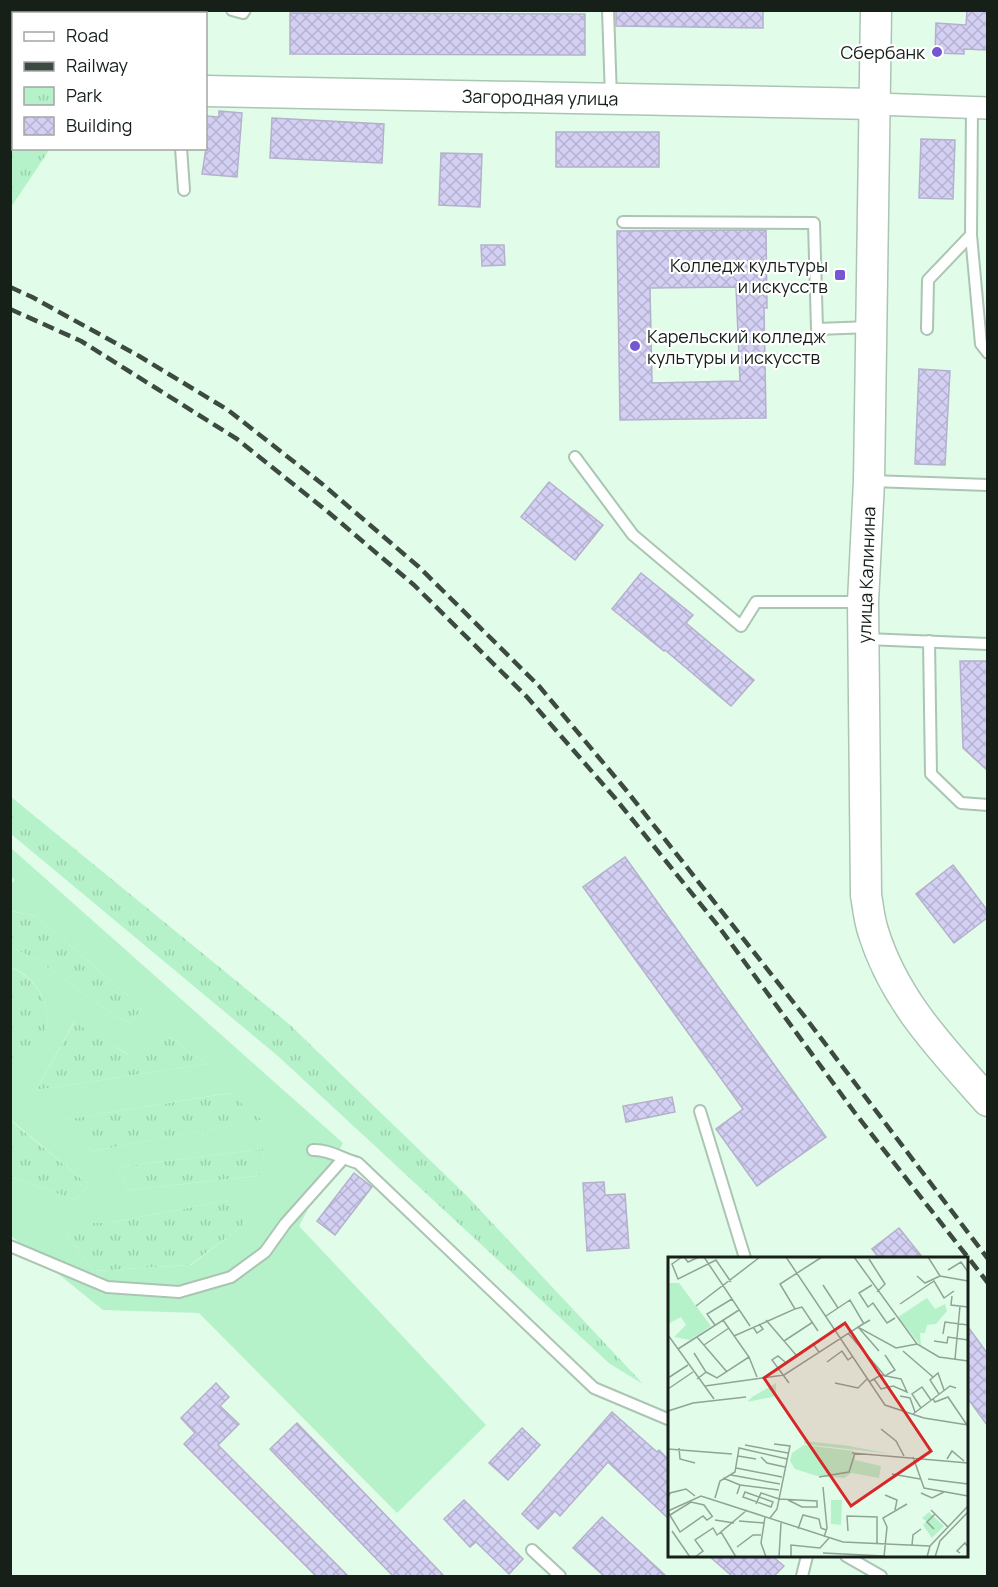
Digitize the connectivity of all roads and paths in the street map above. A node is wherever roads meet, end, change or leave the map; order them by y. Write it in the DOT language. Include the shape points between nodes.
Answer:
graph roads {
  1 [pos="232,10"];
  2 [pos="245,10"];
  3 [pos="608,10"];
  4 [pos="876,10"];
  5 [pos="207,91"];
  6 [pos="611,99"];
  7 [pos="875,104"];
  8 [pos="980,107"];
  9 [pos="181,150"];
  10 [pos="184,190"];
  11 [pos="623,222"];
  12 [pos="971,235"];
  13 [pos="871,327"];
  14 [pos="927,329"];
  15 [pos="987,353"];
  16 [pos="575,457"];
  17 [pos="869,481"];
  18 [pos="987,485"];
  19 [pos="862,602"];
  20 [pos="863,639"];
  21 [pos="928,641"];
  22 [pos="987,644"];
  23 [pos="987,805"];
  24 [pos="987,1101"];
  25 [pos="700,1111"];
  26 [pos="313,1150"];
  27 [pos="343,1159"];
  28 [pos="10,1246"];
  29 [pos="745,1257"];
  30 [pos="668,1420"];
  31 [pos="532,1550"];
  32 [pos="807,1557"];
  33 [pos="848,1557"];
  34 [pos="560,1576"];
  35 [pos="801,1576"];
  36 [pos="881,1576"];
  1 -- 2 [label="lane"];
  3 -- 6 [label="lane"];
  4 -- 7 [label="main road, улица Калинина"];
  5 -- 6 [label="main road, Загородная улица"];
  6 -- 7 [label="main road, Загородная улица"];
  7 -- 8 [label="street"];
  7 -- 13 [label="main road, улица Калинина"];
  8 -- 12 [label="lane"];
  9 -- 10 [label="lane"];
  11 -- 13 [label="lane" via="814,223 817,329"];
  12 -- 14 [label="lane" via="928,280"];
  12 -- 15 [label="lane" via="981,344"];
  13 -- 17 [label="main road, улица Калинина"];
  16 -- 19 [label="lane" via="633,535 741,626 756,602"];
  17 -- 18 [label="lane"];
  17 -- 19 [label="main road, улица Калинина"];
  19 -- 20 [label="main road, улица Калинина"];
  20 -- 21 [label="lane"];
  20 -- 24 [label="main road, улица Калинина" via="866,895 873,930 900,994 924,1029"];
  21 -- 22 [label="lane"];
  21 -- 23 [label="lane" via="931,774 961,803"];
  25 -- 29 [label="lane"];
  26 -- 27 [label="lane" via="323,1149"];
  27 -- 28 [label="lane" via="265,1252 231,1277 179,1292 107,1287"];
  27 -- 30 [label="lane" via="358,1163 594,1388"];
  31 -- 34 [label="lane"];
  32 -- 35 [label="lane"];
  33 -- 36 [label="lane"];
}
